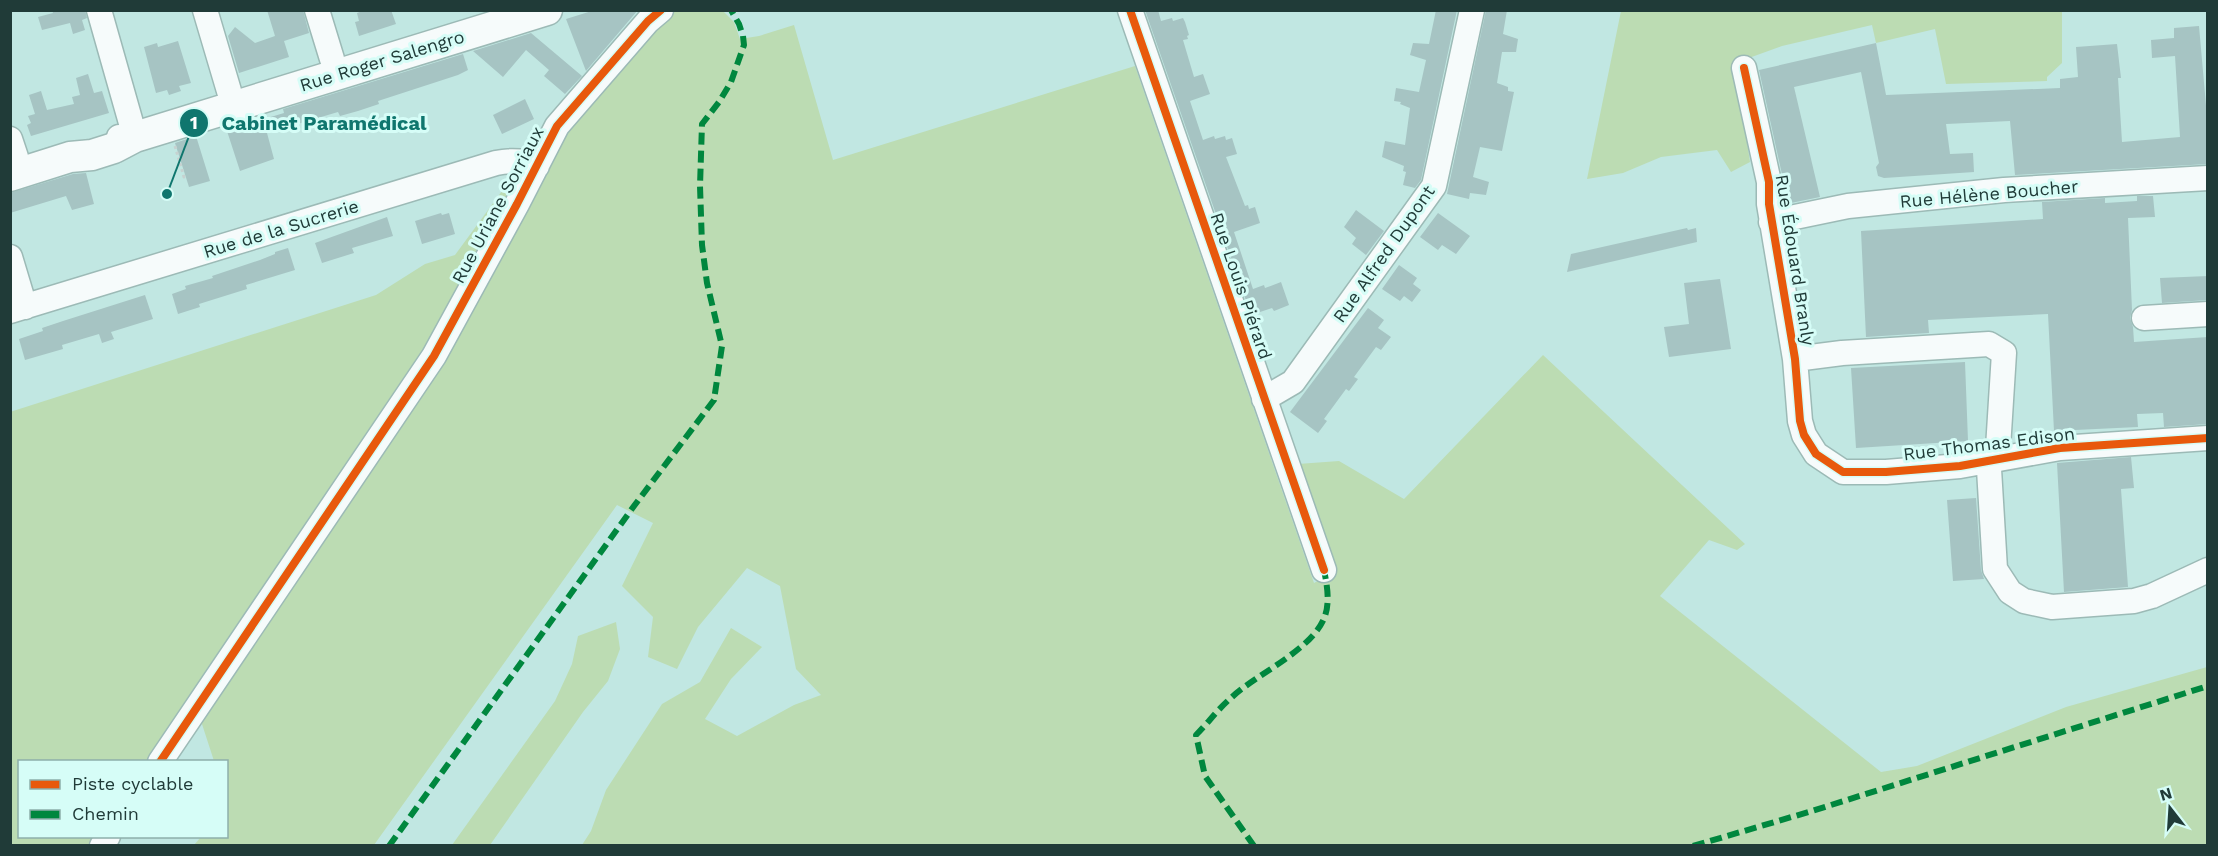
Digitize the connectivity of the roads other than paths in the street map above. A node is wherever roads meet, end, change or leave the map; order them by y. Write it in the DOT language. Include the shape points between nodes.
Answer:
graph roads {
  1 [pos="99,10"];
  2 [pos="205,10"];
  3 [pos="317,10"];
  4 [pos="489,10"];
  5 [pos="519,10"];
  6 [pos="547,10"];
  7 [pos="1130,10"];
  8 [pos="1472,10"];
  9 [pos="654,14"];
  10 [pos="328,66"];
  11 [pos="1744,68"];
  12 [pos="229,91"];
  13 [pos="133,129"];
  14 [pos="12,159"];
  15 [pos="537,166"];
  16 [pos="2208,178"];
  17 [pos="1771,222"];
  18 [pos="10,257"];
  19 [pos="18,309"];
  20 [pos="2208,314"];
  21 [pos="2144,318"];
  22 [pos="1795,359"];
  23 [pos="1264,399"];
  24 [pos="2208,438"];
  25 [pos="1816,454"];
  26 [pos="1992,461"];
  27 [pos="1324,570"];
  28 [pos="2208,570"];
  29 [pos="161,760"];
  1 -- 13 [label="street"];
  2 -- 12 [label="street"];
  3 -- 10 [label="street"];
  4 -- 10 [label="main road, Rue Roger Salengro"];
  5 -- 10 [label="street" via="343,65"];
  6 -- 10 [label="main road, Rue Roger Salengro"];
  7 -- 23 [label="street, Rue Louis Piérard"];
  8 -- 23 [label="street, Rue Alfred Dupont" via="1434,186 1293,382"];
  9 -- 15 [label="street, Rue Uriane Sorriaux" via="557,126"];
  10 -- 12 [label="main road, Rue Roger Salengro"];
  10 -- 13 [label="main road, Rue Roger Salengro"];
  11 -- 17 [label="street, Rue Édouard Branly" via="1769,182"];
  12 -- 13 [label="main road, Rue Roger Salengro" via="175,104"];
  13 -- 14 [label="main road, Rue Roger Salengro" via="114,148 92,155"];
  15 -- 19 [label="street, Rue de la Sucrerie" via="511,160 496,163"];
  15 -- 29 [label="street, Rue Uriane Sorriaux" via="434,356"];
  16 -- 17 [label="street, Rue Hélène Boucher" via="1993,191 1848,206"];
  17 -- 22 [label="street, Rue Édouard Branly"];
  18 -- 19 [label="street, Rue de la Sucrerie"];
  20 -- 21 [label="street"];
  22 -- 25 [label="street, Rue Édouard Branly" via="1800,421"];
  22 -- 26 [label="street" via="1989,344 2004,353 1998,448"];
  23 -- 27 [label="street, Rue Louis Piérard"];
  24 -- 26 [label="street, Rue Thomas Edison" via="2060,448"];
  25 -- 26 [label="street, Rue Thomas Edison" via="1843,472 1886,472"];
  26 -- 28 [label="street" via="1989,469 1995,569 2010,592 2024,601 2052,607 2134,601"];
}
